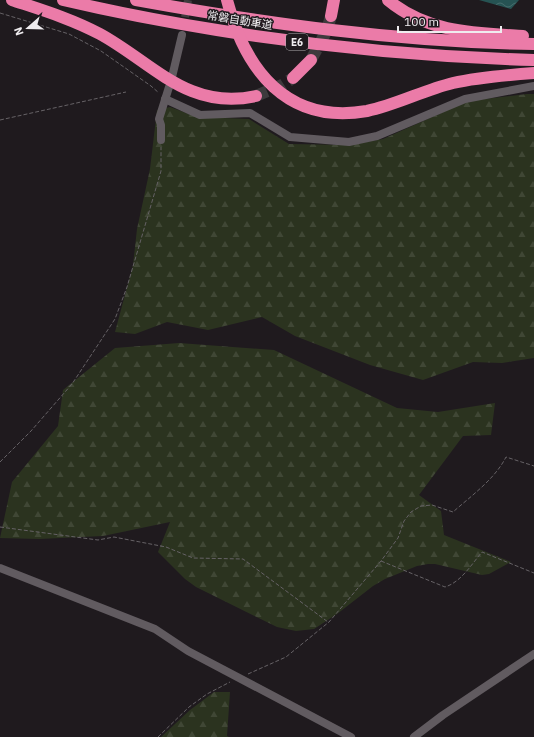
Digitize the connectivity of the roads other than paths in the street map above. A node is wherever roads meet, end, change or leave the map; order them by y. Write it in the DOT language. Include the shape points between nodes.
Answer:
graph roads {
  1 [pos="12,0"];
  2 [pos="63,0"];
  3 [pos="136,0"];
  4 [pos="227,0"];
  5 [pos="334,0"];
  6 [pos="388,0"];
  7 [pos="331,16"];
  8 [pos="182,35"];
  9 [pos="534,37"];
  10 [pos="534,44"];
  11 [pos="311,60"];
  12 [pos="534,60"];
  13 [pos="534,74"];
  14 [pos="172,76"];
  15 [pos="293,78"];
  16 [pos="534,86"];
  17 [pos="169,88"];
  18 [pos="256,96"];
  19 [pos="165,99"];
  20 [pos="160,140"];
  21 [pos="0,568"];
  22 [pos="534,654"];
  23 [pos="351,737"];
  24 [pos="414,737"];
  1 -- 18 [label="highway" via="64,17 100,33 176,85 222,99"];
  2 -- 12 [label="highway, 常磐自動車道 / E6" via="197,27 339,47 441,56"];
  3 -- 10 [label="highway, 常磐自動車道 / E6" via="341,32 480,43"];
  4 -- 13 [label="highway" via="248,56 266,80 285,96 308,108 338,113 366,111 473,79"];
  5 -- 7 [label="highway"];
  6 -- 9 [label="highway" via="410,16 442,28"];
  8 -- 14 [label="street"];
  11 -- 15 [label="highway"];
  16 -- 19 [label="street" via="465,99 377,136 349,142 290,137 250,113 200,115"];
  17 -- 19 [label="street"];
  19 -- 20 [label="street" via="159,119"];
  21 -- 23 [label="street" via="155,628 188,651"];
  22 -- 24 [label="street"];
}
